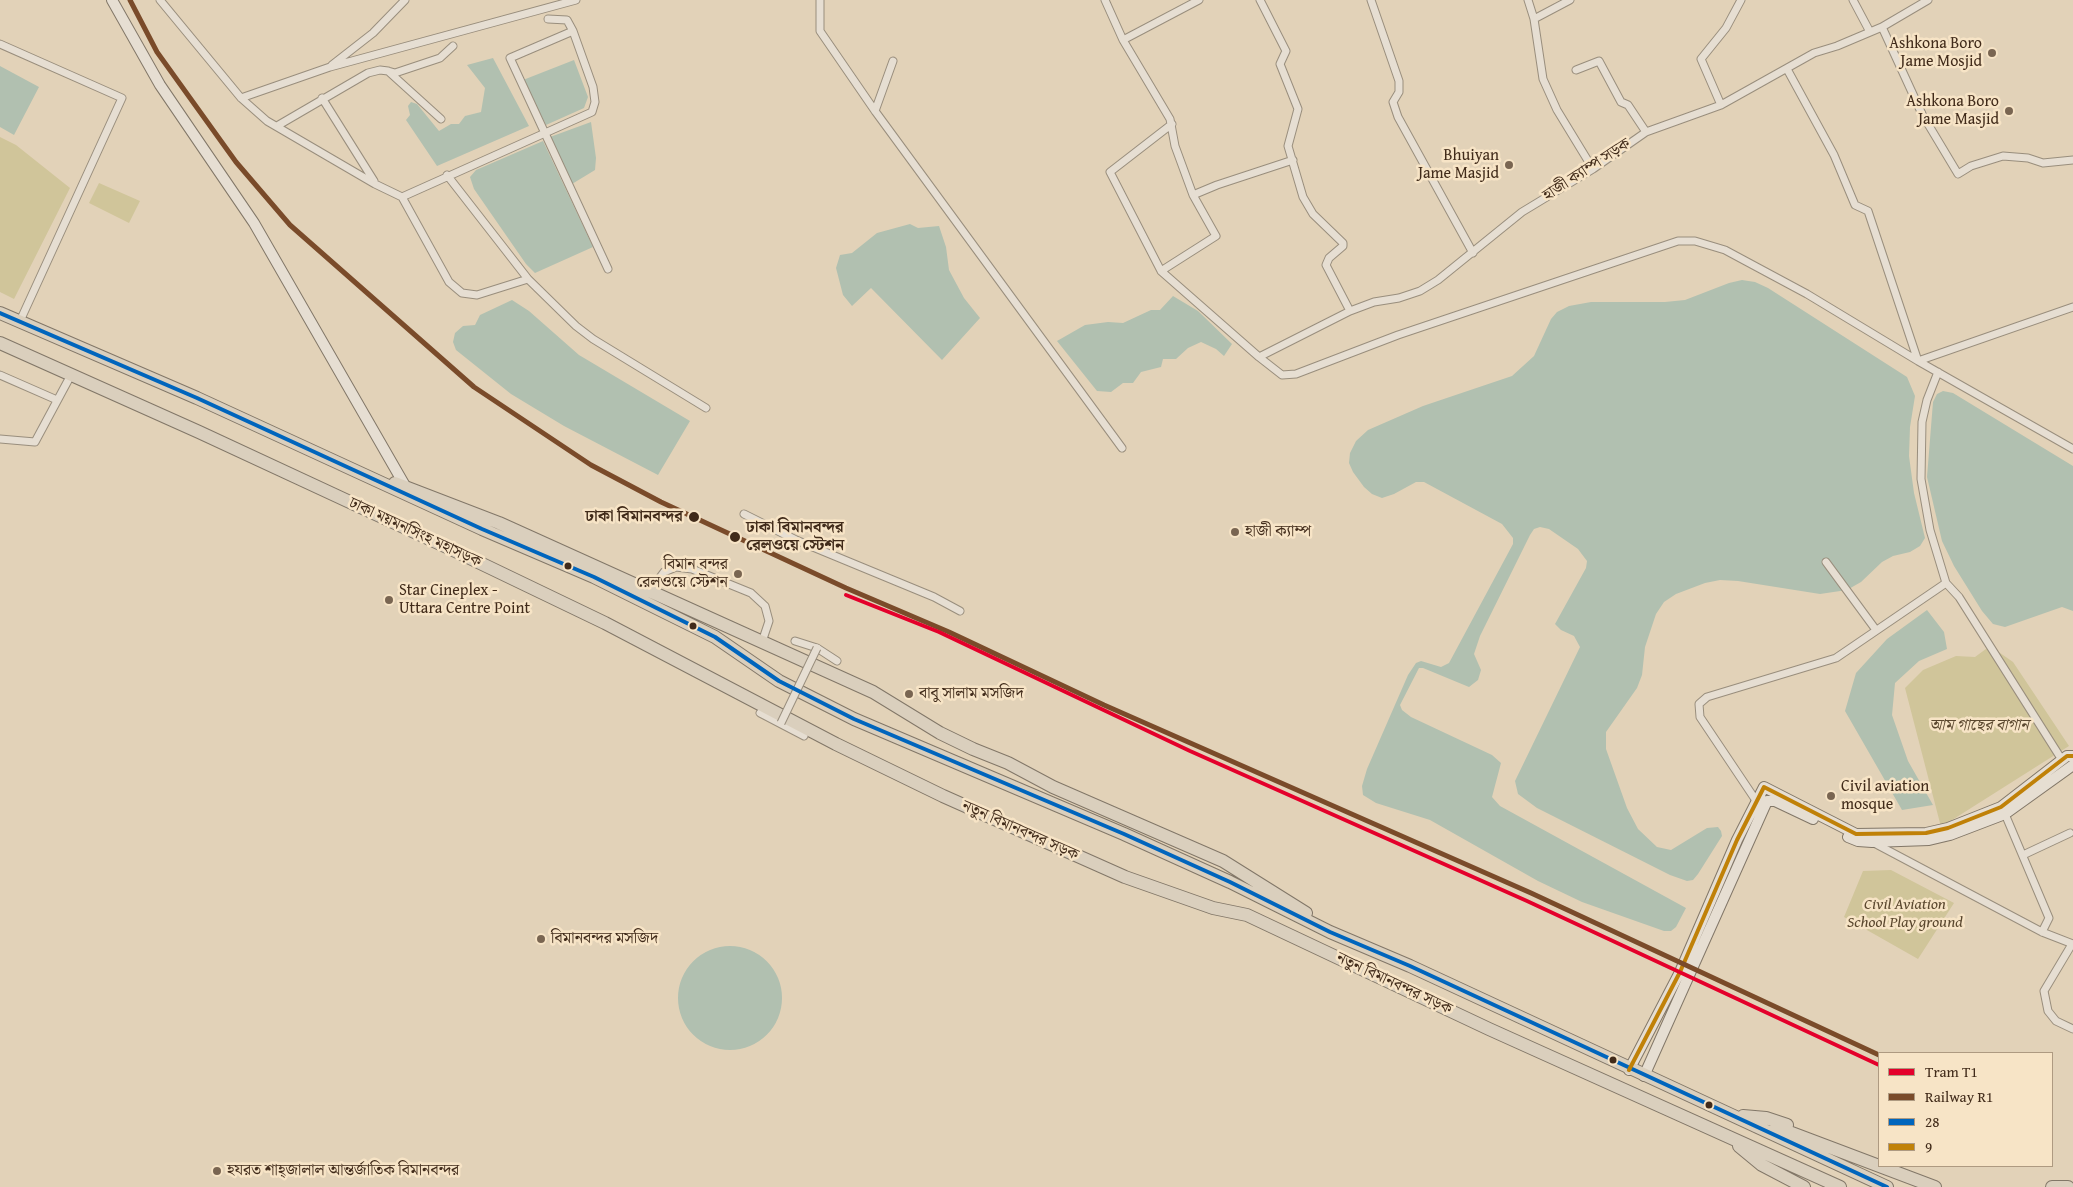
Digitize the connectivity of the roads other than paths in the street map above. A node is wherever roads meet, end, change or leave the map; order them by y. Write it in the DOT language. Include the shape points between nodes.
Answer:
graph roads {
  1 [pos="112,0"];
  2 [pos="160,0"];
  3 [pos="406,0"];
  4 [pos="576,0"];
  5 [pos="820,0"];
  6 [pos="1105,0"];
  7 [pos="1199,0"];
  8 [pos="1260,0"];
  9 [pos="1371,0"];
  10 [pos="1528,0"];
  11 [pos="1570,0"];
  12 [pos="1740,0"];
  13 [pos="1853,0"];
  14 [pos="1928,0"];
  15 [pos="548,18"];
  16 [pos="1534,19"];
  17 [pos="1882,26"];
  18 [pos="573,31"];
  19 [pos="1870,32"];
  20 [pos="1123,40"];
  21 [pos="0,44"];
  22 [pos="453,46"];
  23 [pos="893,61"];
  24 [pos="330,67"];
  25 [pos="1787,69"];
  26 [pos="1576,70"];
  27 [pos="388,71"];
  28 [pos="241,98"];
  29 [pos="322,98"];
  30 [pos="1721,105"];
  31 [pos="875,111"];
  32 [pos="441,119"];
  33 [pos="1172,124"];
  34 [pos="277,126"];
  35 [pos="1646,132"];
  36 [pos="544,134"];
  37 [pos="1293,160"];
  38 [pos="2073,160"];
  39 [pos="1593,169"];
  40 [pos="448,175"];
  41 [pos="375,184"];
  42 [pos="1193,195"];
  43 [pos="402,197"];
  44 [pos="1473,253"];
  45 [pos="608,269"];
  46 [pos="1161,271"];
  47 [pos="528,279"];
  48 [pos="2073,307"];
  49 [pos="1350,311"];
  50 [pos="0,312"];
  51 [pos="20,321"];
  52 [pos="0,343"];
  53 [pos="1259,357"];
  54 [pos="1918,361"];
  55 [pos="1938,372"];
  56 [pos="0,375"];
  57 [pos="71,375"];
  58 [pos="57,400"];
  59 [pos="706,408"];
  60 [pos="0,439"];
  61 [pos="1122,448"];
  62 [pos="2073,449"];
  63 [pos="371,478"];
  64 [pos="404,484"];
  65 [pos="744,514"];
  66 [pos="1826,562"];
  67 [pos="1946,582"];
  68 [pos="650,591"];
  69 [pos="960,611"];
  70 [pos="1876,630"];
  71 [pos="795,641"];
  72 [pos="762,642"];
  73 [pos="817,648"];
  74 [pos="838,662"];
  75 [pos="760,713"];
  76 [pos="781,723"];
  77 [pos="804,736"];
  78 [pos="909,743"];
  79 [pos="2073,756"];
  80 [pos="2062,760"];
  81 [pos="2073,765"];
  82 [pos="943,796"];
  83 [pos="1756,802"];
  84 [pos="2005,814"];
  85 [pos="2070,833"];
  86 [pos="1872,842"];
  87 [pos="2023,854"];
  88 [pos="1306,913"];
  89 [pos="2042,932"];
  90 [pos="2072,944"];
  91 [pos="2073,1029"];
  92 [pos="1629,1070"];
  93 [pos="1644,1076"];
  94 [pos="1733,1115"];
  95 [pos="1725,1135"];
  96 [pos="1878,1160"];
  97 [pos="1878,1166"];
  98 [pos="1880,1167"];
  99 [pos="1896,1167"];
  100 [pos="1919,1182"];
  101 [pos="1804,1187"];
  102 [pos="1840,1187"];
  103 [pos="1887,1187"];
  104 [pos="1935,1187"];
  105 [pos="2052,1187"];
  106 [pos="2068,1187"];
  1 -- 64 [label="street" via="160,85 254,223"];
  2 -- 28 [label="street"];
  3 -- 24 [label="street"];
  4 -- 24 [label="street"];
  5 -- 31 [label="street" via="820,31"];
  6 -- 20 [label="street"];
  7 -- 20 [label="street"];
  8 -- 37 [label="street" via="1286,51 1280,64 1298,110 1288,143"];
  9 -- 44 [label="street" via="1399,82 1399,92 1393,102 1398,117"];
  10 -- 16 [label="street"];
  11 -- 16 [label="street"];
  12 -- 30 [label="street" via="1726,28 1701,59"];
  13 -- 19 [label="street"];
  14 -- 17 [label="street, হাজী ক্যাম্প সড়ক"];
  15 -- 18 [label="street" via="567,20"];
  16 -- 39 [label="street" via="1543,79 1557,110"];
  17 -- 19 [label="street, হাজী ক্যাম্প সড়ক"];
  17 -- 38 [label="street" via="1922,114 1958,174 1971,166 2003,156 2043,163"];
  18 -- 36 [label="street" via="593,87 595,102 592,112"];
  18 -- 36 [label="street" via="510,58"];
  19 -- 25 [label="street, হাজী ক্যাম্প সড়ক" via="1814,53"];
  20 -- 33 [label="street"];
  21 -- 51 [label="street" via="122,98"];
  22 -- 27 [label="street" via="440,58 395,73"];
  23 -- 31 [label="street"];
  24 -- 28 [label="street"];
  25 -- 30 [label="street, হাজী ক্যাম্প সড়ক"];
  25 -- 54 [label="street" via="1834,155 1855,205 1868,211"];
  26 -- 35 [label="street" via="1599,61 1622,102 1628,105"];
  27 -- 29 [label="street" via="368,73"];
  27 -- 32 [label="street"];
  28 -- 34 [label="street"];
  29 -- 34 [label="street"];
  29 -- 41 [label="street"];
  30 -- 35 [label="street, হাজী ক্যাম্প সড়ক"];
  31 -- 61 [label="street"];
  33 -- 42 [label="street" via="1175,146"];
  33 -- 46 [label="street" via="1110,172"];
  34 -- 41 [label="street"];
  35 -- 39 [label="street, হাজী ক্যাম্প সড়ক"];
  36 -- 40 [label="street"];
  36 -- 45 [label="street"];
  37 -- 42 [label="street"];
  37 -- 49 [label="street" via="1303,197 1313,214 1343,244 1326,265"];
  39 -- 44 [label="street, হাজী ক্যাম্প সড়ক" via="1522,212"];
  40 -- 43 [label="street"];
  40 -- 47 [label="street"];
  41 -- 43 [label="street"];
  42 -- 46 [label="street" via="1216,236"];
  43 -- 47 [label="street" via="450,282 462,293 477,295"];
  44 -- 49 [label="street, হাজী ক্যাম্প সড়ক" via="1420,291"];
  46 -- 53 [label="street"];
  47 -- 59 [label="street" via="593,339"];
  48 -- 54 [label="street"];
  49 -- 53 [label="street, হাজী ক্যাম্প সড়ক"];
  50 -- 51 [label="highway, ঢাকা ময়মনসিংহ মহাসড়ক"];
  51 -- 63 [label="highway, ঢাকা ময়মনসিংহ মহাসড়ক"];
  52 -- 57 [label="highway, ঢাকা ময়মনসিংহ মহাসড়ক"];
  53 -- 54 [label="street" via="1282,375 1296,374 1398,335 1678,241 1725,250 1807,294"];
  54 -- 55 [label="street"];
  55 -- 62 [label="street"];
  55 -- 67 [label="street" via="1922,422 1921,479 1930,530"];
  56 -- 58 [label="street"];
  57 -- 58 [label="street"];
  57 -- 82 [label="highway, ঢাকা ময়মনসিংহ মহাসড়ক" via="605,623"];
  58 -- 60 [label="street" via="35,442"];
  63 -- 64 [label="highway"];
  63 -- 78 [label="highway, ঢাকা ময়মনসিংহ মহাসড়ক" via="628,594 714,637 779,681"];
  64 -- 68 [label="highway"];
  65 -- 69 [label="street"];
  66 -- 70 [label="street"];
  67 -- 70 [label="street"];
  67 -- 80 [label="street" via="1959,597"];
  68 -- 72 [label="highway"];
  68 -- 72 [label="street" via="664,572 676,567 692,569 751,593 764,606 769,621"];
  70 -- 83 [label="street" via="1836,658 1707,697 1699,704 1700,717"];
  71 -- 73 [label="street"];
  72 -- 88 [label="highway" via="873,692 940,733 1053,787 1223,861"];
  73 -- 74 [label="street"];
  73 -- 76 [label="street, bridge"];
  75 -- 76 [label="street"];
  76 -- 77 [label="street"];
  78 -- 92 [label="highway, নতুন বিমানবন্দর সড়ক" via="1230,882 1300,918 1410,966"];
  79 -- 80 [label="street"];
  80 -- 83 [label="street" via="2002,807 1926,833 1856,834 1764,786"];
  81 -- 84 [label="street"];
  82 -- 95 [label="highway, নতুন বিমানবন্দর সড়ক" via="1125,877 1213,908 1247,915"];
  83 -- 92 [label="street" via="1680,972"];
  84 -- 86 [label="street" via="1929,840"];
  84 -- 87 [label="street"];
  85 -- 87 [label="street"];
  86 -- 89 [label="street"];
  86 -- 93 [label="street" via="1858,841 1775,801 1767,801"];
  87 -- 89 [label="street" via="2049,918"];
  89 -- 90 [label="street"];
  90 -- 91 [label="street" via="2044,991 2048,1011 2056,1020"];
  92 -- 93 [label="highway, নতুন বিমানবন্দর সড়ক"];
  93 -- 94 [label="highway, নতুন বিমানবন্দর সড়ক"];
  94 -- 96 [label="highway" via="1766,1118"];
  94 -- 97 [label="highway"];
  94 -- 103 [label="highway, নতুন বিমানবন্দর সড়ক"];
  95 -- 101 [label="highway" via="1762,1165"];
  95 -- 102 [label="highway, নতুন বিমানবন্দর সড়ক"];
  98 -- 100 [label="highway"];
  99 -- 100 [label="highway"];
  100 -- 104 [label="highway"];
  105 -- 106 [label="highway"];
}
